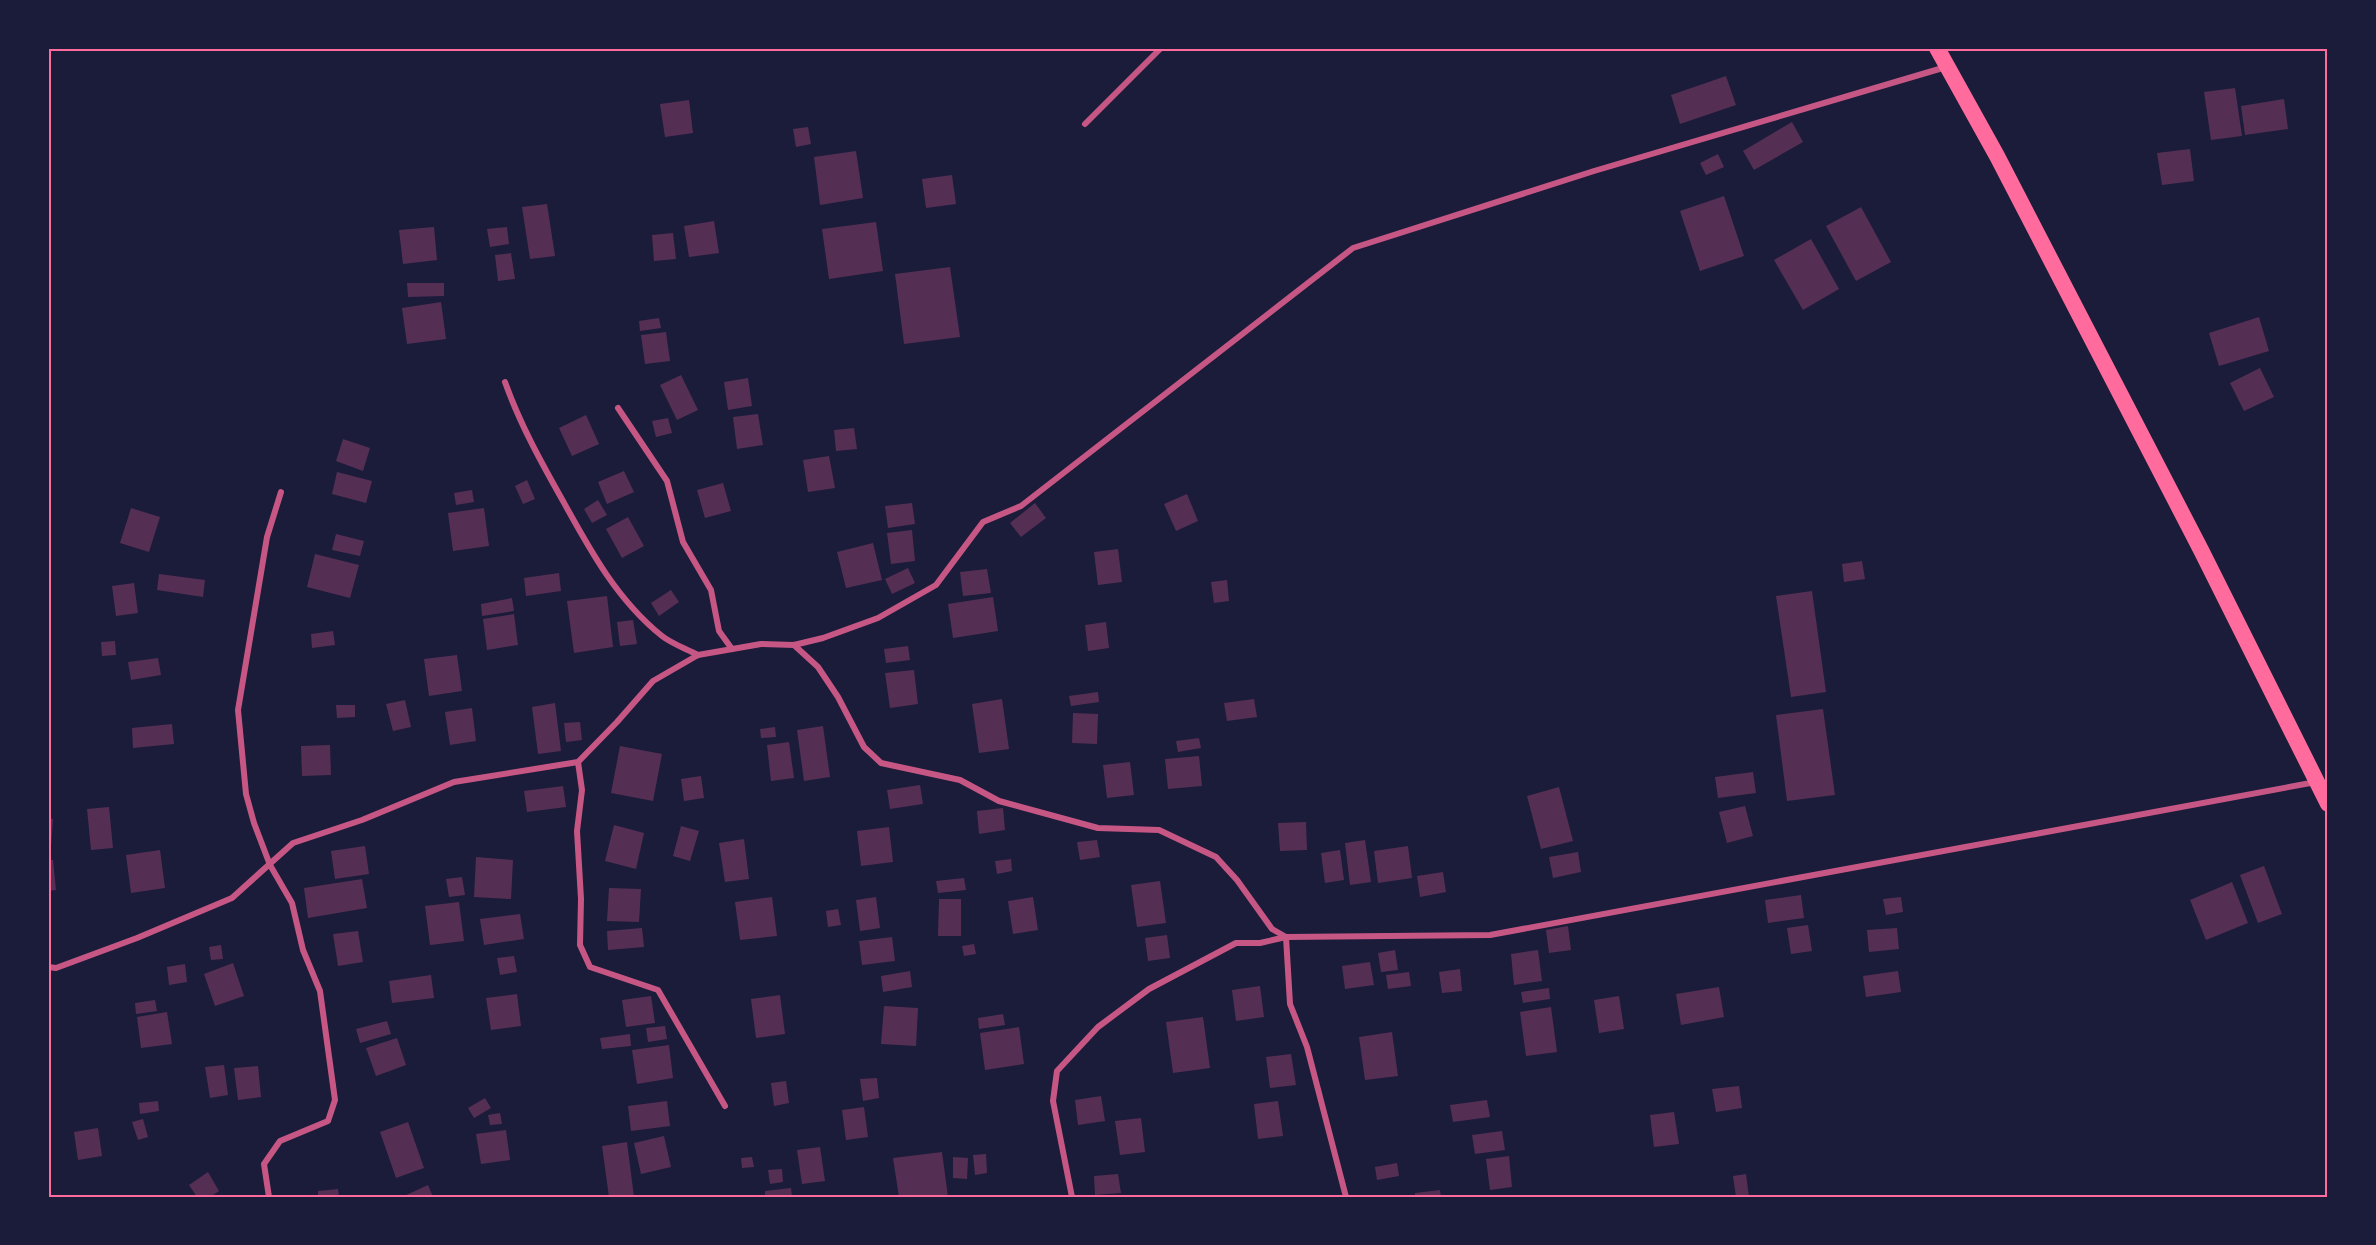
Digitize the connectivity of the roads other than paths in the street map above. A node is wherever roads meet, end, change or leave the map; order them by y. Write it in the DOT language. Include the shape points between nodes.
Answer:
graph roads {
  1 [pos="1161,48"];
  2 [pos="1937,48"];
  3 [pos="1947,67"];
  4 [pos="1085,124"];
  5 [pos="505,382"];
  6 [pos="618,408"];
  7 [pos="281,492"];
  8 [pos="794,645"];
  9 [pos="732,650"];
  10 [pos="698,655"];
  11 [pos="578,762"];
  12 [pos="2317,782"];
  13 [pos="2328,804"];
  14 [pos="270,865"];
  15 [pos="1286,937"];
  16 [pos="48,967"];
  17 [pos="725,1106"];
  18 [pos="270,1197"];
  19 [pos="1072,1197"];
  20 [pos="1346,1197"];
  1 -- 4 [label="street"];
  2 -- 3 [label="highway"];
  3 -- 8 [label="street" via="1594,171 1353,248 1021,507 983,522 936,585 878,618"];
  3 -- 12 [label="highway" via="2201,550"];
  5 -- 10 [label="street" via="519,420 608,579 663,638"];
  6 -- 9 [label="street" via="667,481 683,542 711,591 719,631"];
  7 -- 14 [label="street" via="267,537 238,710 246,794"];
  8 -- 9 [label="street" via="761,644"];
  8 -- 15 [label="street" via="818,667 864,747 881,763 960,780 999,801 1098,828 1160,830 1216,857 1238,880 1272,928"];
  9 -- 10 [label="street"];
  10 -- 11 [label="street" via="654,681"];
  11 -- 14 [label="street" via="454,782 293,843"];
  11 -- 17 [label="street" via="582,790 577,831 580,945 590,967 658,990"];
  12 -- 13 [label="highway"];
  12 -- 15 [label="street" via="1490,935"];
  14 -- 16 [label="street" via="232,898 137,938 56,968"];
  14 -- 18 [label="street" via="292,903 303,950 320,991 335,1100 328,1121 280,1141 264,1164"];
  15 -- 19 [label="street" via="1260,944 1236,943 1149,989 1098,1027 1057,1071 1053,1101"];
  15 -- 20 [label="street" via="1290,1004 1307,1047"];
}
